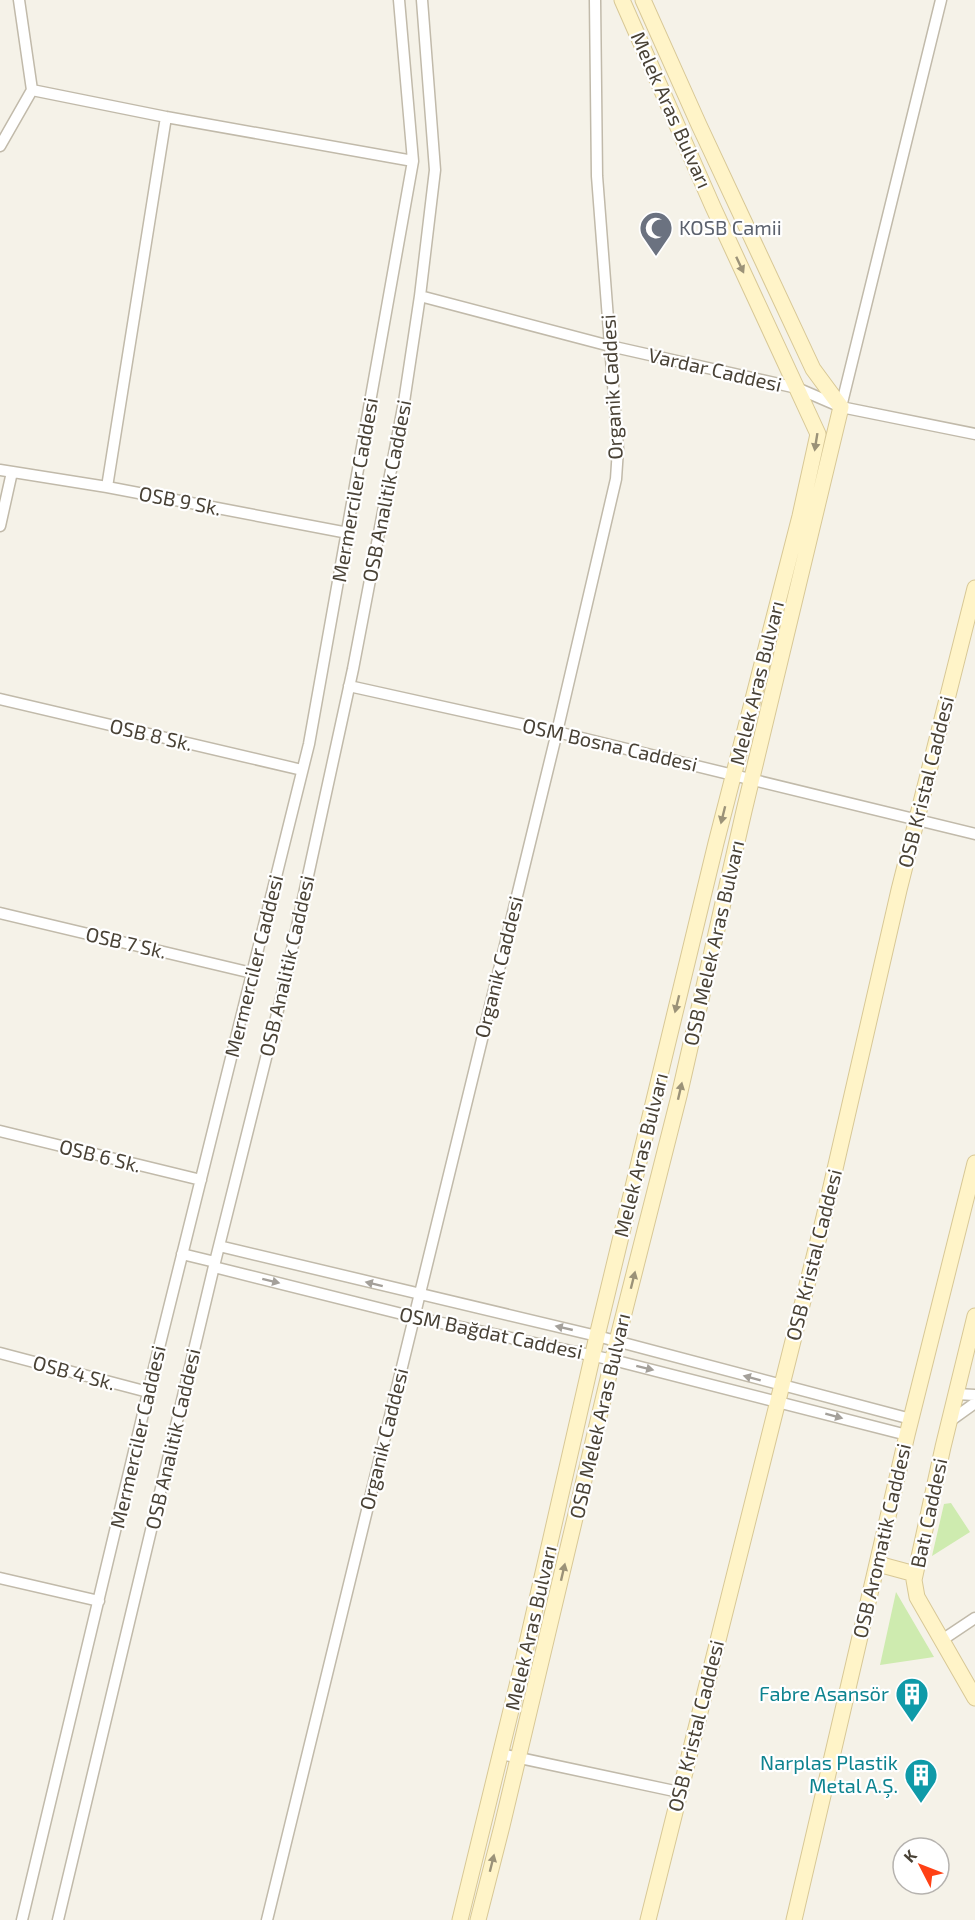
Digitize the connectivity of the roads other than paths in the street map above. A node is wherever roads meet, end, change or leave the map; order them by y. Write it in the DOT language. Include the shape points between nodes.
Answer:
graph roads {
  1 [pos="19,0"];
  2 [pos="399,0"];
  3 [pos="422,0"];
  4 [pos="595,0"];
  5 [pos="622,0"];
  6 [pos="643,0"];
  7 [pos="941,0"];
  8 [pos="32,90"];
  9 [pos="166,117"];
  10 [pos="697,120"];
  11 [pos="679,129"];
  12 [pos="0,146"];
  13 [pos="413,161"];
  14 [pos="420,296"];
  15 [pos="610,346"];
  16 [pos="797,388"];
  17 [pos="841,407"];
  18 [pos="975,434"];
  19 [pos="0,470"];
  20 [pos="12,472"];
  21 [pos="107,487"];
  22 [pos="0,526"];
  23 [pos="348,533"];
  24 [pos="975,588"];
  25 [pos="349,686"];
  26 [pos="0,699"];
  27 [pos="557,732"];
  28 [pos="302,770"];
  29 [pos="734,775"];
  30 [pos="752,780"];
  31 [pos="916,819"];
  32 [pos="975,834"];
  33 [pos="0,913"];
  34 [pos="252,973"];
  35 [pos="0,1131"];
  36 [pos="975,1163"];
  37 [pos="201,1180"];
  38 [pos="219,1246"];
  39 [pos="182,1254"];
  40 [pos="215,1264"];
  41 [pos="418,1294"];
  42 [pos="975,1316"];
  43 [pos="414,1317"];
  44 [pos="597,1336"];
  45 [pos="617,1341"];
  46 [pos="0,1353"];
  47 [pos="594,1356"];
  48 [pos="613,1360"];
  49 [pos="148,1392"];
  50 [pos="779,1394"];
  51 [pos="956,1394"];
  52 [pos="975,1395"];
  53 [pos="975,1403"];
  54 [pos="911,1419"];
  55 [pos="950,1421"];
  56 [pos="907,1435"];
  57 [pos="878,1564"];
  58 [pos="915,1574"];
  59 [pos="0,1578"];
  60 [pos="99,1601"];
  61 [pos="975,1618"];
  62 [pos="942,1640"];
  63 [pos="975,1698"];
  64 [pos="501,1754"];
  65 [pos="519,1756"];
  66 [pos="680,1792"];
  67 [pos="22,1920"];
  68 [pos="58,1920"];
  69 [pos="267,1920"];
  70 [pos="460,1920"];
  71 [pos="478,1920"];
  72 [pos="648,1920"];
  73 [pos="794,1920"];
  1 -- 8 [label="street"];
  2 -- 13 [label="street, Mermerciler Caddesi"];
  3 -- 14 [label="street, OSB Analitik Caddesi" via="435,170"];
  4 -- 15 [label="street, Organik Caddesi" via="597,176"];
  5 -- 11 [label="street, Melek Aras Bulvarı"];
  6 -- 10 [label="street"];
  7 -- 17 [label="street"];
  8 -- 9 [label="street"];
  8 -- 12 [label="street"];
  9 -- 13 [label="street"];
  9 -- 21 [label="street"];
  10 -- 11 [label="street"];
  10 -- 17 [label="street" via="813,369"];
  11 -- 16 [label="street, Melek Aras Bulvarı, one-way"];
  13 -- 23 [label="street, Mermerciler Caddesi"];
  14 -- 15 [label="street, Vardar Caddesi"];
  14 -- 25 [label="street, OSB Analitik Caddesi" via="404,402"];
  15 -- 16 [label="street, Vardar Caddesi"];
  15 -- 27 [label="street, Organik Caddesi" via="618,449 616,478"];
  16 -- 17 [label="street, Vardar Caddesi"];
  16 -- 29 [label="street, Melek Aras Bulvarı, one-way" via="818,434"];
  17 -- 18 [label="street, Vardar Caddesi"];
  17 -- 30 [label="street, OSB Melek Aras Bulvarı"];
  19 -- 20 [label="street, OSB 9 Sk."];
  20 -- 21 [label="street, OSB 9 Sk."];
  20 -- 22 [label="street"];
  21 -- 23 [label="street, OSB 9 Sk."];
  23 -- 28 [label="street, Mermerciler Caddesi"];
  24 -- 31 [label="street, OSB Kristal Caddesi"];
  25 -- 27 [label="street, OSM Bosna Caddesi"];
  25 -- 38 [label="street, OSB Analitik Caddesi" via="284,986"];
  26 -- 28 [label="street, OSB 8 Sk."];
  27 -- 29 [label="street, OSM Bosna Caddesi"];
  27 -- 41 [label="street, Organik Caddesi"];
  28 -- 34 [label="street, Mermerciler Caddesi"];
  29 -- 30 [label="street, OSM Bosna Caddesi"];
  29 -- 44 [label="street, Melek Aras Bulvarı, one-way"];
  30 -- 31 [label="street, OSM Bosna Caddesi"];
  45 -- 30 [label="street, OSB Melek Aras Bulvarı, one-way"];
  31 -- 32 [label="street, OSM Bosna Caddesi"];
  31 -- 50 [label="street, OSB Kristal Caddesi"];
  33 -- 34 [label="street, OSB 7 Sk."];
  34 -- 37 [label="street, Mermerciler Caddesi"];
  35 -- 37 [label="street, OSB 6 Sk."];
  36 -- 54 [label="street, OSB Aromatik Caddesi"];
  37 -- 39 [label="street, Mermerciler Caddesi"];
  38 -- 40 [label="street, OSB Analitik Caddesi"];
  41 -- 38 [label="street, OSM Bağdat Caddesi, one-way"];
  39 -- 40 [label="street, OSM Bağdat Caddesi"];
  39 -- 49 [label="street, Mermerciler Caddesi"];
  40 -- 43 [label="street, OSM Bağdat Caddesi, one-way"];
  40 -- 68 [label="street, OSB Analitik Caddesi"];
  41 -- 43 [label="street, Organik Caddesi"];
  44 -- 41 [label="street, OSM Bağdat Caddesi, one-way"];
  42 -- 51 [label="street, Batı Caddesi"];
  43 -- 47 [label="street, OSM Bağdat Caddesi"];
  43 -- 69 [label="street, Organik Caddesi"];
  44 -- 45 [label="street, OSM Bağdat Caddesi"];
  44 -- 47 [label="street, Melek Aras Bulvarı"];
  45 -- 48 [label="street, OSB Melek Aras Bulvarı"];
  50 -- 45 [label="street, OSM Bağdat Caddesi, one-way"];
  46 -- 49 [label="street, OSB 4 Sk."];
  47 -- 48 [label="street, OSM Bağdat Caddesi"];
  47 -- 64 [label="street, Melek Aras Bulvarı"];
  48 -- 50 [label="street, OSM Bağdat Caddesi, one-way"];
  65 -- 48 [label="street, OSB Melek Aras Bulvarı, one-way"];
  49 -- 60 [label="street, Mermerciler Caddesi"];
  50 -- 54 [label="street, OSM Bağdat Caddesi"];
  50 -- 56 [label="street, OSM Bağdat Caddesi, one-way"];
  50 -- 66 [label="street, OSB Kristal Caddesi"];
  51 -- 52 [label="street"];
  51 -- 55 [label="street, Batı Caddesi"];
  53 -- 55 [label="street"];
  54 -- 56 [label="street, OSB Aromatik Caddesi"];
  55 -- 58 [label="street, Batı Caddesi"];
  56 -- 57 [label="street, OSB Aromatik Caddesi"];
  57 -- 58 [label="street"];
  57 -- 73 [label="street, OSB Aromatik Caddesi"];
  58 -- 62 [label="street, Batı Caddesi" via="917,1597"];
  59 -- 60 [label="street"];
  60 -- 67 [label="street, Mermerciler Caddesi"];
  61 -- 62 [label="street"];
  62 -- 63 [label="street, Batı Caddesi"];
  64 -- 65 [label="street"];
  64 -- 70 [label="street, Melek Aras Bulvarı"];
  65 -- 66 [label="street"];
  71 -- 65 [label="street, OSB Melek Aras Bulvarı, one-way"];
  66 -- 72 [label="street, OSB Kristal Caddesi"];
}
